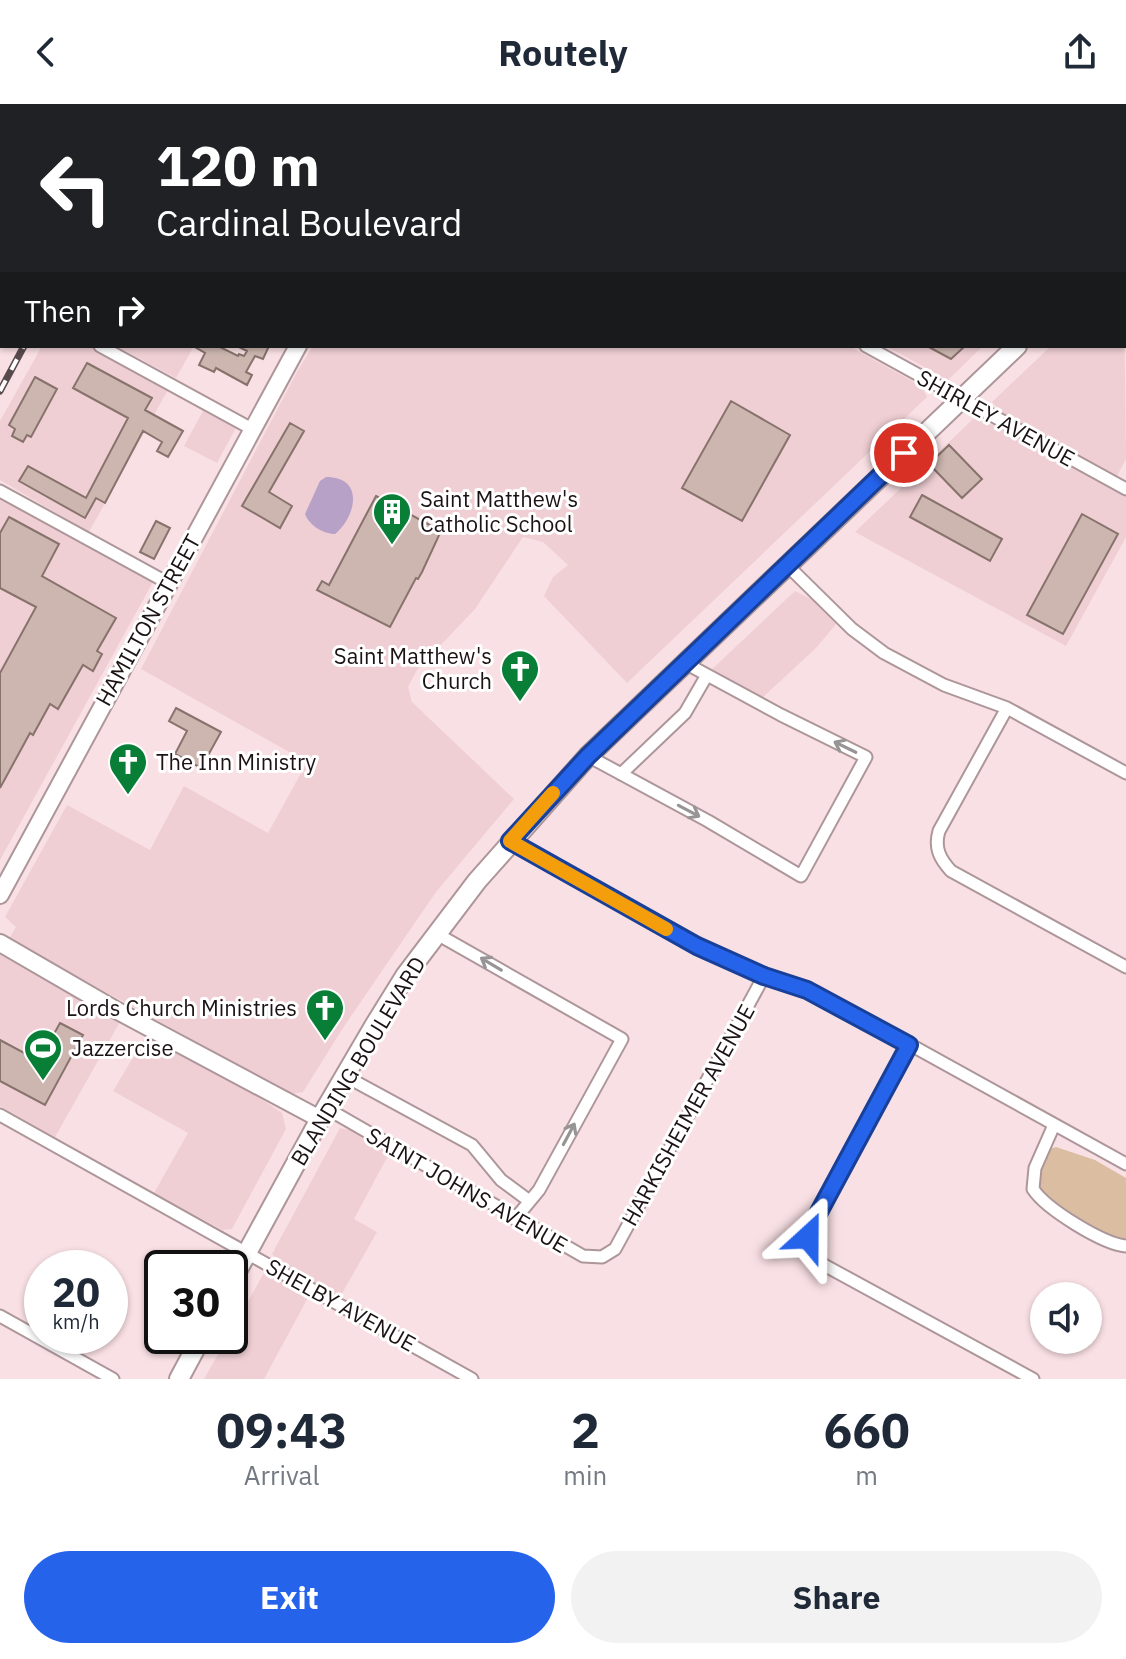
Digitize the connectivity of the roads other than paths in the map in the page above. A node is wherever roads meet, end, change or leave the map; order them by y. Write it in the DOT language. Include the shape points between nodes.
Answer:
graph roads {
  1 [pos="104,348"];
  2 [pos="297,348"];
  3 [pos="870,348"];
  4 [pos="1015,348"];
  5 [pos="962,399"];
  6 [pos="252,429"];
  7 [pos="1126,489"];
  8 [pos="0,491"];
  9 [pos="787,565"];
  10 [pos="168,583"];
  11 [pos="685,663"];
  12 [pos="707,675"];
  13 [pos="1007,708"];
  14 [pos="588,756"];
  15 [pos="1126,773"];
  16 [pos="621,774"];
  17 [pos="510,841"];
  18 [pos="0,895"];
  19 [pos="437,934"];
  20 [pos="0,943"];
  21 [pos="1126,967"];
  22 [pos="764,976"];
  23 [pos="909,1045"];
  24 [pos="345,1076"];
  25 [pos="323,1114"];
  26 [pos="0,1115"];
  27 [pos="1054,1125"];
  28 [pos="1126,1164"];
  29 [pos="528,1200"];
  30 [pos="515,1219"];
  31 [pos="1126,1246"];
  32 [pos="243,1250"];
  33 [pos="248,1250"];
  34 [pos="248,1253"];
  35 [pos="610,1253"];
  36 [pos="0,1316"];
  37 [pos="192,1354"];
  38 [pos="113,1379"];
  39 [pos="179,1379"];
  40 [pos="472,1379"];
  41 [pos="1033,1379"];
  1 -- 6 [label="street"];
  2 -- 6 [label="street, HAMILTON STREET"];
  3 -- 5 [label="street, SHIRLEY AVENUE"];
  4 -- 5 [label="main road, BLANDING BOULEVARD"];
  5 -- 7 [label="street, SHIRLEY AVENUE"];
  5 -- 9 [label="main road, BLANDING BOULEVARD"];
  6 -- 10 [label="street, HAMILTON STREET"];
  8 -- 10 [label="street"];
  9 -- 11 [label="main road, BLANDING BOULEVARD"];
  9 -- 13 [label="street" via="884,653 944,685"];
  10 -- 18 [label="street, HAMILTON STREET"];
  11 -- 12 [label="street"];
  11 -- 14 [label="main road, BLANDING BOULEVARD"];
  12 -- 16 [label="street" via="685,713"];
  16 -- 12 [label="street, one-way" via="801,876 866,757"];
  13 -- 15 [label="street"];
  13 -- 21 [label="street" via="939,831 937,852 951,871"];
  14 -- 16 [label="street"];
  14 -- 17 [label="main road, BLANDING BOULEVARD"];
  17 -- 19 [label="main road, BLANDING BOULEVARD"];
  17 -- 22 [label="street" via="697,946"];
  19 -- 24 [label="main road, BLANDING BOULEVARD" via="405,976"];
  29 -- 19 [label="street, one-way" via="539,1190 622,1039"];
  20 -- 25 [label="street, SAINT JOHNS AVENUE" via="114,1009"];
  22 -- 23 [label="street" via="833,1002"];
  22 -- 35 [label="street, HARKISHEIMER AVENUE"];
  23 -- 27 [label="street"];
  23 -- 41 [label="street" via="812,1225 810,1249 824,1265"];
  24 -- 25 [label="main road, BLANDING BOULEVARD"];
  24 -- 29 [label="street" via="472,1145 501,1180"];
  25 -- 30 [label="street, SAINT JOHNS AVENUE"];
  25 -- 33 [label="main road, BLANDING BOULEVARD"];
  26 -- 32 [label="street, SHELBY AVENUE"];
  27 -- 28 [label="street"];
  27 -- 31 [label="street" via="1035,1168 1033,1189 1048,1206"];
  29 -- 30 [label="street"];
  30 -- 35 [label="street, SAINT JOHNS AVENUE" via="583,1256"];
  34 -- 40 [label="street, SHELBY AVENUE"];
  36 -- 38 [label="street"];
  37 -- 39 [label="main road"];
}
